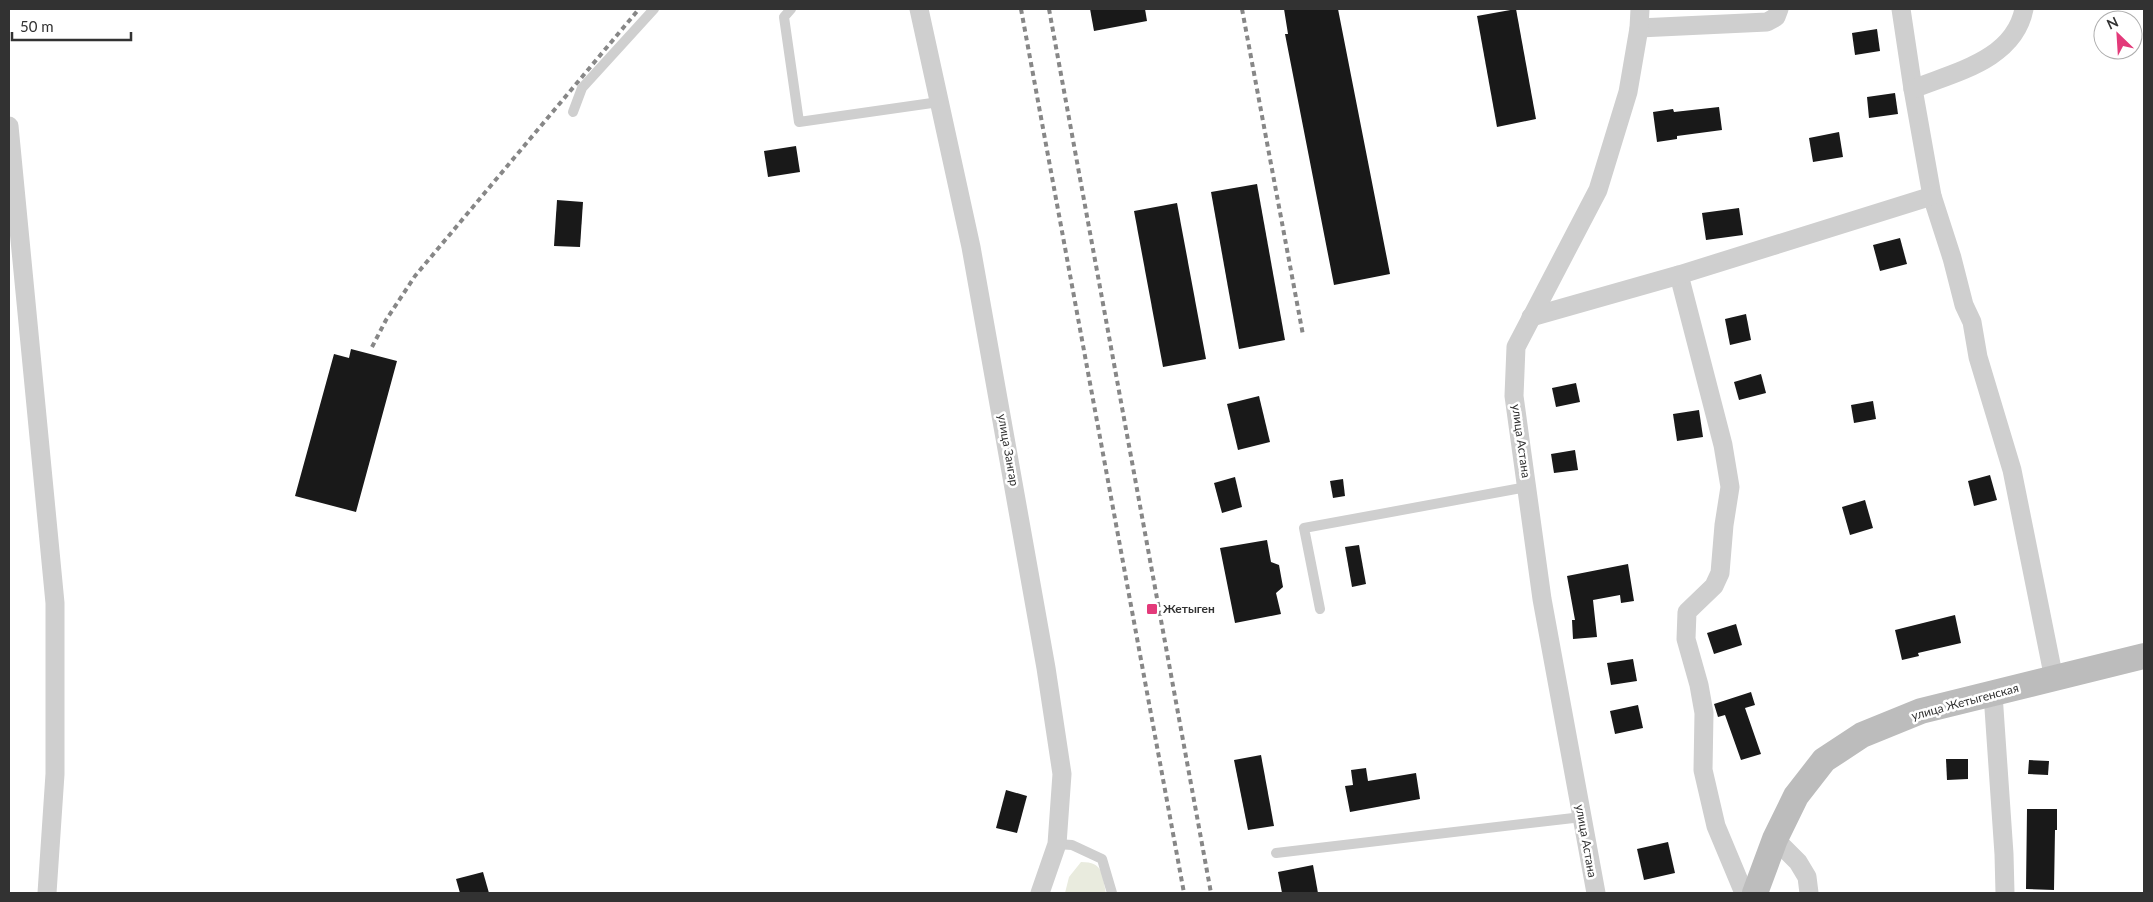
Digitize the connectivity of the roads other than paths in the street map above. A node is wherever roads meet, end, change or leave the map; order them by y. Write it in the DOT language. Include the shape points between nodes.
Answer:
graph roads {
  1 [pos="654,9"];
  2 [pos="791,9"];
  3 [pos="918,9"];
  4 [pos="1640,9"];
  5 [pos="1779,9"];
  6 [pos="1903,9"];
  7 [pos="2024,9"];
  8 [pos="1639,28"];
  9 [pos="1913,89"];
  10 [pos="939,102"];
  11 [pos="573,112"];
  12 [pos="9,126"];
  13 [pos="1932,196"];
  14 [pos="1679,275"];
  15 [pos="1532,316"];
  16 [pos="1527,487"];
  17 [pos="1320,610"];
  18 [pos="2144,656"];
  19 [pos="2054,679"];
  20 [pos="1992,694"];
  21 [pos="1582,817"];
  22 [pos="1775,839"];
  23 [pos="1057,844"];
  24 [pos="1276,853"];
  25 [pos="1039,892"];
  26 [pos="46,893"];
  27 [pos="1112,893"];
  28 [pos="1596,893"];
  29 [pos="1744,893"];
  30 [pos="1755,893"];
  31 [pos="1809,893"];
  32 [pos="2005,893"];
  1 -- 11 [label="lane" via="582,88"];
  2 -- 10 [label="lane" via="784,17 798,122"];
  3 -- 10 [label="street, улица Зангар"];
  4 -- 8 [label="street, улица Астана"];
  5 -- 8 [label="street" via="1776,17 1767,22"];
  6 -- 9 [label="street"];
  7 -- 9 [label="street" via="2021,22 2000,51 1972,66"];
  8 -- 15 [label="street, улица Астана" via="1628,92 1598,190"];
  9 -- 13 [label="street"];
  10 -- 23 [label="street, улица Зангар" via="971,247 1046,668 1062,774"];
  12 -- 26 [label="street" via="55,603 55,774"];
  13 -- 14 [label="street"];
  13 -- 19 [label="street" via="1972,322 1983,374 2012,470"];
  14 -- 15 [label="street"];
  14 -- 29 [label="street" via="1723,445 1730,487 1720,573 1714,586 1687,612 1686,639 1704,713 1703,770 1709,797 1716,826"];
  15 -- 16 [label="street, улица Астана" via="1516,347 1514,396"];
  16 -- 17 [label="lane" via="1304,528"];
  16 -- 21 [label="street, улица Астана" via="1542,599"];
  18 -- 19 [label="main road, улица Жетыгенская"];
  19 -- 20 [label="main road, улица Жетыгенская"];
  20 -- 22 [label="main road, улица Жетыгенская" via="1922,711 1862,735 1824,760 1796,796"];
  20 -- 32 [label="street"];
  21 -- 24 [label="lane"];
  21 -- 28 [label="street, улица Астана"];
  22 -- 30 [label="main road, улица Жетыгенская"];
  22 -- 31 [label="street" via="1798,862 1807,877"];
  23 -- 25 [label="street, улица Зангар"];
  23 -- 27 [label="lane" via="1072,845 1102,858"];
}
